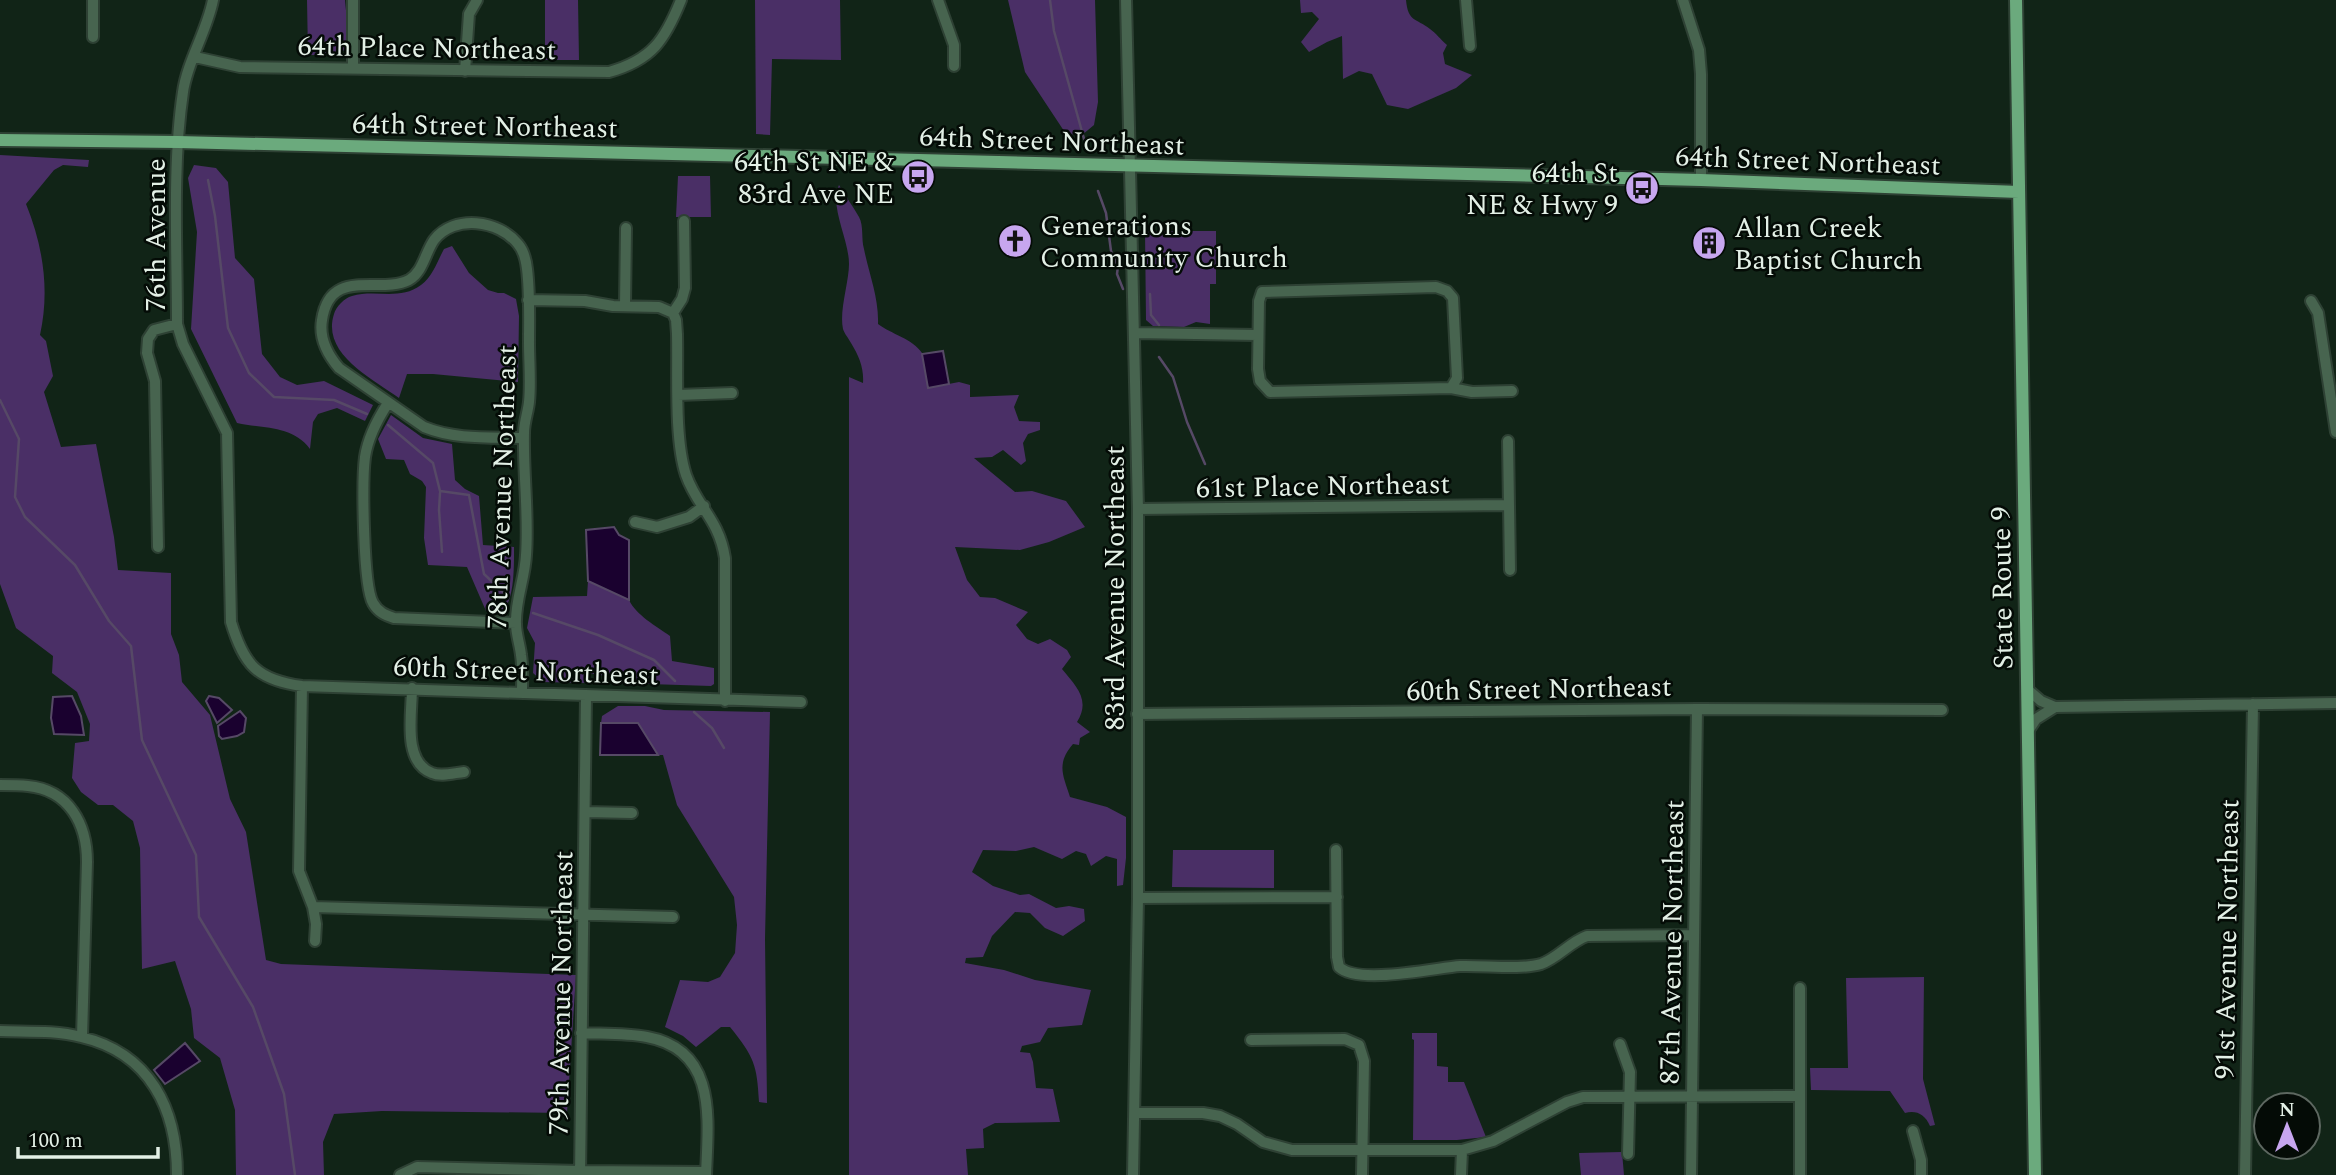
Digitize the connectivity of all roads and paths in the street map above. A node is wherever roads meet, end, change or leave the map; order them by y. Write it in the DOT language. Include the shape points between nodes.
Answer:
graph roads {
  1 [pos="93,0"];
  2 [pos="213,0"];
  3 [pos="353,0"];
  4 [pos="477,0"];
  5 [pos="681,0"];
  6 [pos="938,0"];
  7 [pos="1126,0"];
  8 [pos="1466,0"];
  9 [pos="1683,0"];
  10 [pos="2016,0"];
  11 [pos="93,37"];
  12 [pos="1470,46"];
  13 [pos="195,57"];
  14 [pos="954,66"];
  15 [pos="353,69"];
  16 [pos="465,71"];
  17 [pos="0,140"];
  18 [pos="178,142"];
  19 [pos="1129,167"];
  20 [pos="1701,180"];
  21 [pos="2019,192"];
  22 [pos="684,221"];
  23 [pos="626,229"];
  24 [pos="528,300"];
  25 [pos="2311,301"];
  26 [pos="625,306"];
  27 [pos="673,313"];
  28 [pos="177,324"];
  29 [pos="1134,333"];
  30 [pos="1258,335"];
  31 [pos="1451,388"];
  32 [pos="1512,391"];
  33 [pos="732,393"];
  34 [pos="678,395"];
  35 [pos="388,403"];
  36 [pos="2336,432"];
  37 [pos="524,438"];
  38 [pos="1508,441"];
  39 [pos="1508,505"];
  40 [pos="704,506"];
  41 [pos="1138,509"];
  42 [pos="635,522"];
  43 [pos="158,547"];
  44 [pos="1510,570"];
  45 [pos="516,623"];
  46 [pos="254,668"];
  47 [pos="302,686"];
  48 [pos="412,688"];
  49 [pos="2027,689"];
  50 [pos="522,692"];
  51 [pos="586,695"];
  52 [pos="725,701"];
  53 [pos="801,702"];
  54 [pos="2336,703"];
  55 [pos="2253,704"];
  56 [pos="2054,707"];
  57 [pos="1697,709"];
  58 [pos="1942,709"];
  59 [pos="1137,715"];
  60 [pos="2028,731"];
  61 [pos="464,772"];
  62 [pos="0,785"];
  63 [pos="585,812"];
  64 [pos="632,813"];
  65 [pos="1336,850"];
  66 [pos="1336,897"];
  67 [pos="1138,898"];
  68 [pos="313,907"];
  69 [pos="584,915"];
  70 [pos="673,917"];
  71 [pos="1694,935"];
  72 [pos="315,941"];
  73 [pos="1800,988"];
  74 [pos="0,1031"];
  75 [pos="581,1034"];
  76 [pos="82,1037"];
  77 [pos="1251,1040"];
  78 [pos="1620,1044"];
  79 [pos="1629,1096"];
  80 [pos="1692,1096"];
  81 [pos="1800,1096"];
  82 [pos="1134,1113"];
  83 [pos="1913,1131"];
  84 [pos="1363,1150"];
  85 [pos="1462,1150"];
  86 [pos="1628,1154"];
  87 [pos="461,1172"];
  88 [pos="580,1173"];
  89 [pos="706,1173"];
  90 [pos="177,1175"];
  91 [pos="400,1175"];
  92 [pos="1133,1175"];
  93 [pos="1362,1175"];
  94 [pos="1461,1175"];
  95 [pos="1691,1175"];
  96 [pos="1800,1175"];
  97 [pos="1921,1175"];
  98 [pos="2035,1175"];
  99 [pos="2245,1175"];
  1 -- 11 [label="street"];
  2 -- 13 [label="street, 76th Avenue"];
  3 -- 15 [label="street"];
  4 -- 16 [label="street" via="469,14"];
  5 -- 16 [label="street, 64th Place Northeast" via="655,49 609,72"];
  6 -- 14 [label="street" via="954,45"];
  7 -- 19 [label="street, 83rd Avenue Northeast"];
  8 -- 12 [label="street"];
  9 -- 20 [label="street" via="1699,50"];
  10 -- 21 [label="main road, State Route 9"];
  13 -- 15 [label="street, 64th Place Northeast" via="240,67"];
  13 -- 18 [label="street, 76th Avenue" via="183,89"];
  15 -- 16 [label="street, 64th Place Northeast"];
  17 -- 18 [label="main road, 64th Street Northeast"];
  18 -- 19 [label="main road, 64th Street Northeast"];
  18 -- 28 [label="street, 76th Avenue"];
  19 -- 20 [label="main road, 64th Street Northeast"];
  19 -- 29 [label="street, 83rd Avenue Northeast"];
  20 -- 21 [label="main road, 64th Street Northeast"];
  21 -- 49 [label="main road, State Route 9"];
  22 -- 27 [label="street" via="685,288"];
  23 -- 26 [label="street"];
  24 -- 26 [label="street"];
  24 -- 35 [label="street, 78th Avenue Northeast" via="527,268 518,243 492,226 465,223 435,238 412,278 344,288 324,309 321,336 339,368"];
  24 -- 37 [label="street, 78th Avenue Northeast" via="529,403"];
  25 -- 36 [label="street" via="2318,313"];
  26 -- 27 [label="street" via="659,307"];
  27 -- 34 [label="street"];
  28 -- 43 [label="street" via="154,330 148,339 155,381"];
  28 -- 46 [label="street, 76th Avenue" via="227,433 231,622 237,644"];
  29 -- 30 [label="street"];
  29 -- 41 [label="street, 83rd Avenue Northeast"];
  30 -- 31 [label="street" via="1260,381 1270,392"];
  30 -- 31 [label="street" via="1262,292 1436,287 1453,298 1457,378"];
  31 -- 32 [label="street"];
  33 -- 34 [label="street"];
  34 -- 40 [label="street" via="683,464"];
  35 -- 37 [label="street" via="440,433"];
  35 -- 45 [label="street" via="369,438 364,470 366,581 372,602 384,615 407,620"];
  37 -- 45 [label="street, 78th Avenue Northeast" via="526,556"];
  38 -- 39 [label="street"];
  39 -- 41 [label="street, 61st Place Northeast"];
  39 -- 44 [label="street"];
  40 -- 42 [label="street" via="689,517 657,527"];
  40 -- 52 [label="street" via="718,530 725,558"];
  41 -- 59 [label="street, 83rd Avenue Northeast"];
  45 -- 50 [label="street, 78th Avenue Northeast"];
  46 -- 47 [label="street, 60th Street Northeast" via="266,678"];
  47 -- 48 [label="street, 60th Street Northeast"];
  47 -- 68 [label="street" via="299,871"];
  48 -- 50 [label="street, 60th Street Northeast"];
  48 -- 61 [label="street" via="413,753 418,764 432,773"];
  49 -- 56 [label="street"];
  49 -- 60 [label="main road, State Route 9"];
  50 -- 51 [label="street, 60th Street Northeast"];
  51 -- 52 [label="street, 60th Street Northeast"];
  51 -- 63 [label="street, 79th Avenue Northeast"];
  52 -- 53 [label="street, 60th Street Northeast"];
  54 -- 55 [label="street"];
  55 -- 56 [label="street"];
  55 -- 99 [label="street, 91st Avenue Northeast"];
  56 -- 60 [label="street"];
  57 -- 58 [label="street, 60th Street Northeast"];
  57 -- 59 [label="street, 60th Street Northeast"];
  57 -- 71 [label="street, 87th Avenue Northeast"];
  59 -- 67 [label="street, 83rd Avenue Northeast"];
  60 -- 98 [label="main road, State Route 9"];
  62 -- 76 [label="street" via="30,786 60,797 85,833"];
  63 -- 64 [label="street, 79th Avenue Northeast"];
  63 -- 69 [label="street, 79th Avenue Northeast"];
  65 -- 66 [label="street"];
  66 -- 67 [label="street"];
  66 -- 71 [label="street" via="1337,957 1343,970 1354,974 1533,965 1548,961 1587,936"];
  67 -- 82 [label="street, 83rd Avenue Northeast"];
  68 -- 69 [label="street"];
  68 -- 72 [label="street"];
  69 -- 70 [label="street"];
  69 -- 75 [label="street, 79th Avenue Northeast"];
  71 -- 80 [label="street, 87th Avenue Northeast"];
  73 -- 81 [label="street"];
  74 -- 76 [label="street"];
  75 -- 88 [label="street, 79th Avenue Northeast"];
  75 -- 89 [label="street" via="650,1037 691,1061 706,1095"];
  76 -- 90 [label="street" via="119,1052 149,1078 172,1124"];
  77 -- 84 [label="street" via="1345,1039 1359,1045 1364,1054"];
  78 -- 79 [label="street" via="1630,1072"];
  79 -- 80 [label="street"];
  79 -- 85 [label="street" via="1576,1099 1493,1141"];
  79 -- 86 [label="street"];
  80 -- 81 [label="street"];
  80 -- 95 [label="street, 87th Avenue Northeast"];
  81 -- 96 [label="street"];
  82 -- 84 [label="street" via="1220,1116 1281,1148"];
  82 -- 92 [label="street, 83rd Avenue Northeast"];
  83 -- 97 [label="street"];
  84 -- 85 [label="street"];
  84 -- 93 [label="street"];
  85 -- 94 [label="street"];
  87 -- 88 [label="street"];
  87 -- 91 [label="street" via="417,1167"];
  88 -- 89 [label="street"];
}
